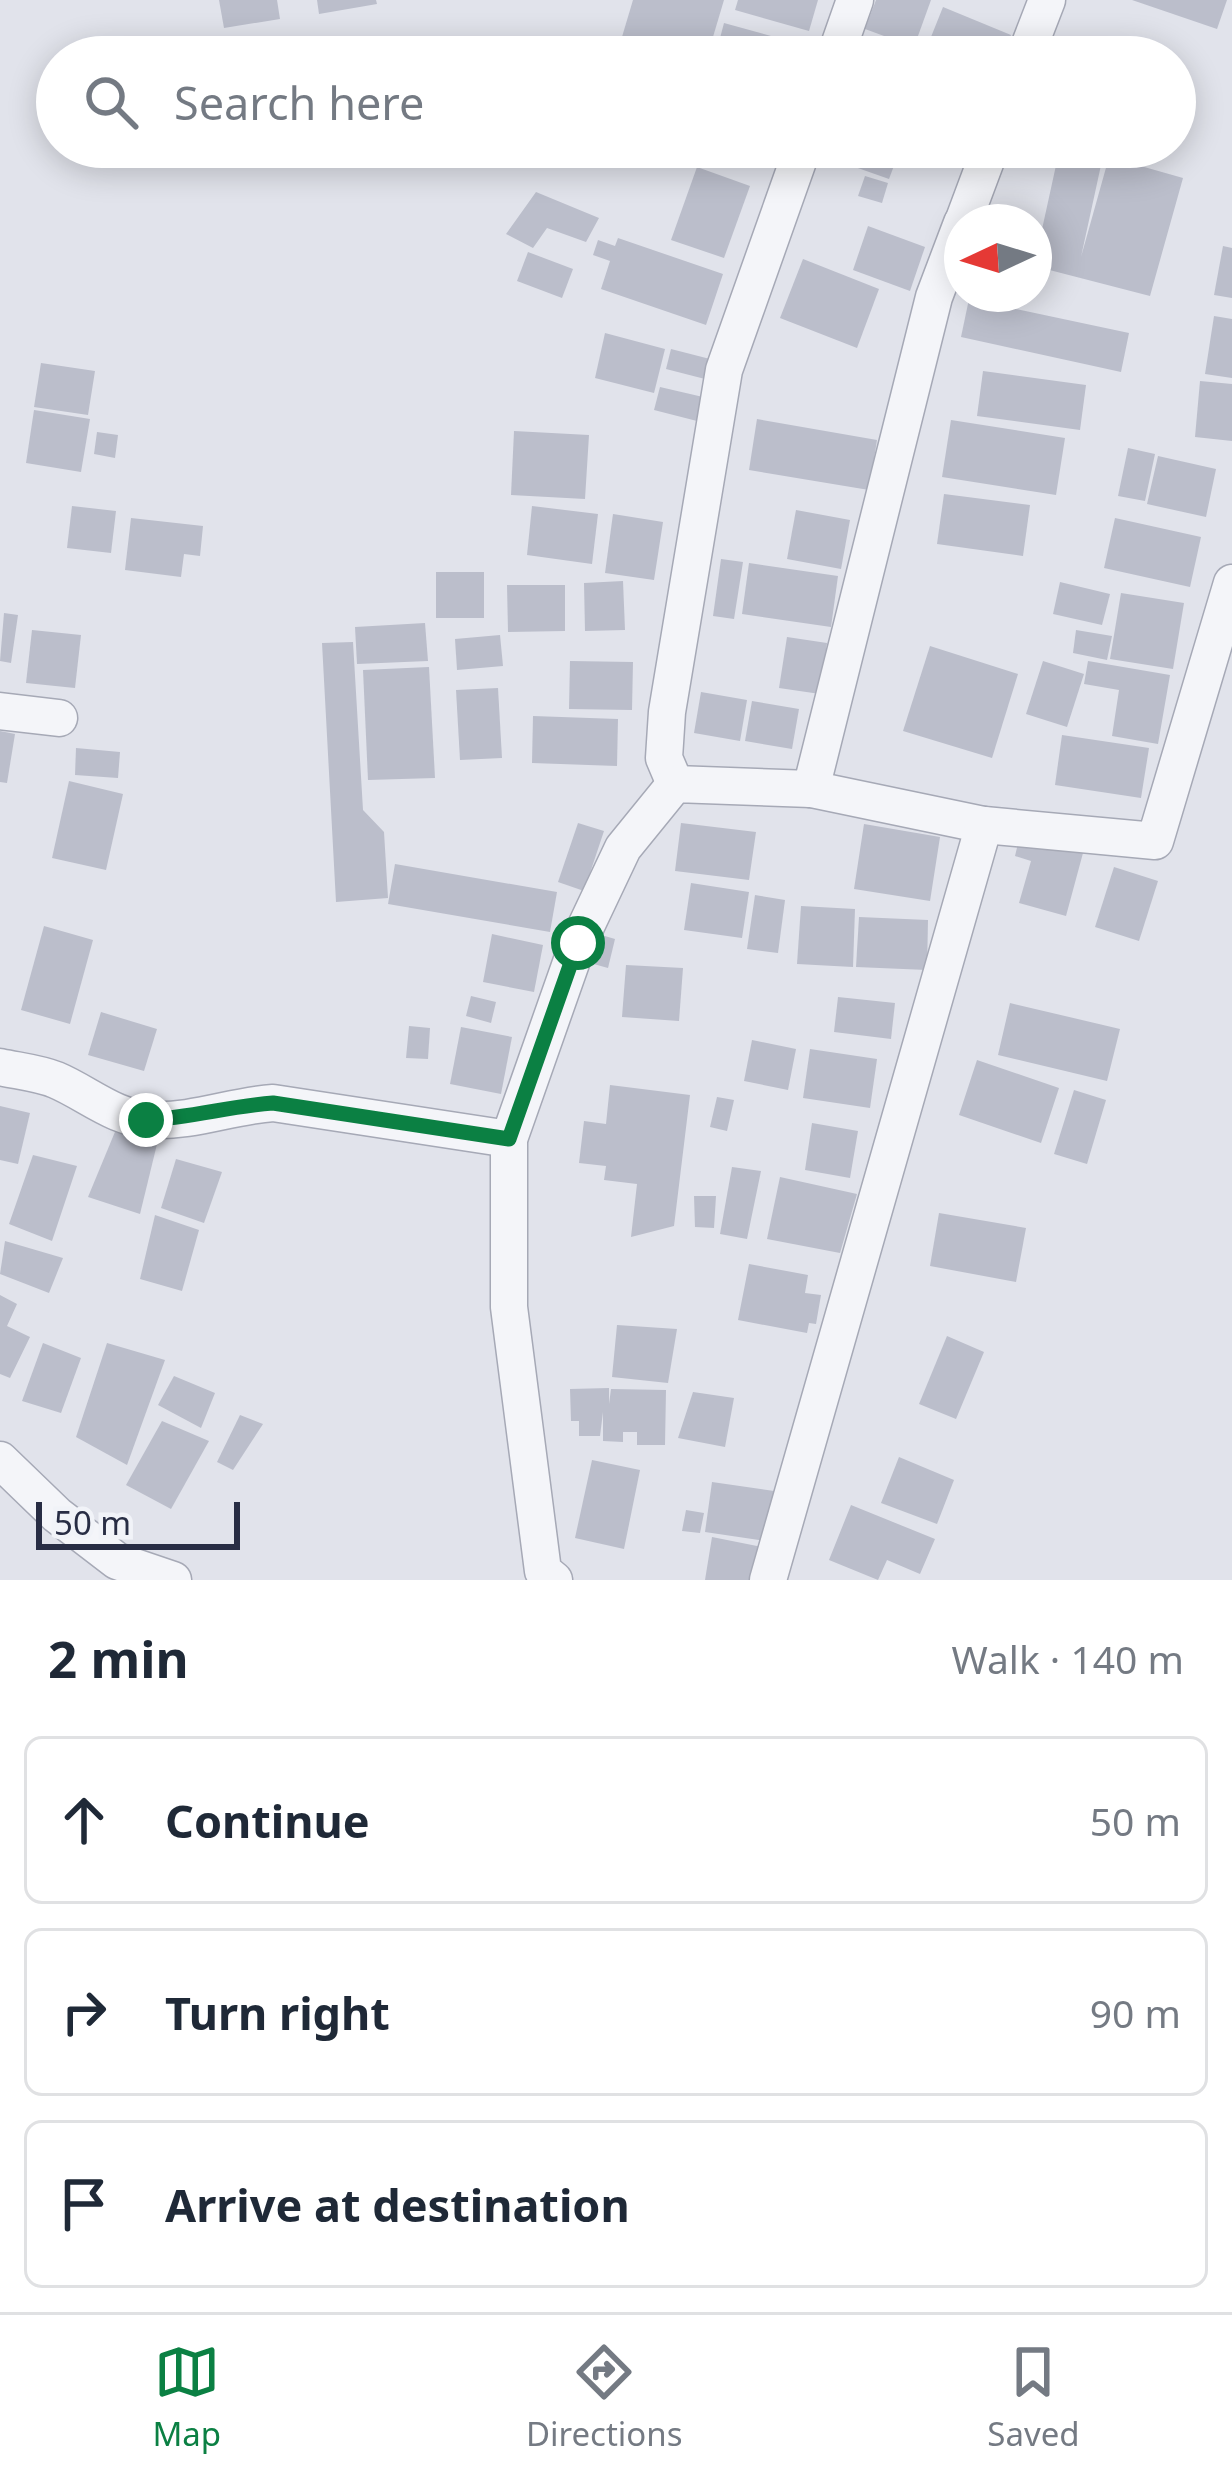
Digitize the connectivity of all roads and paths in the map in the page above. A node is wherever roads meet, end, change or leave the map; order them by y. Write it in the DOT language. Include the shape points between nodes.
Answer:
graph roads {
  1 [pos="855,0"];
  2 [pos="1047,0"];
  3 [pos="842,36"];
  4 [pos="1033,36"];
  5 [pos="796,168"];
  6 [pos="983,168"];
  7 [pos="969,204"];
  8 [pos="944,271"];
  9 [pos="1232,583"];
  10 [pos="0,711"];
  11 [pos="59,718"];
  12 [pos="675,784"];
  13 [pos="811,789"];
  14 [pos="984,825"];
  15 [pos="0,1067"];
  16 [pos="509,1139"];
  17 [pos="0,1460"];
  18 [pos="173,1580"];
  19 [pos="554,1580"];
  20 [pos="768,1580"];
  1 -- 3 [label="street"];
  2 -- 4 [label="street"];
  5 -- 12 [label="street" via="724,370 667,712 664,758"];
  6 -- 7 [label="street"];
  8 -- 13 [label="street"];
  9 -- 14 [label="street" via="1156,841"];
  10 -- 11 [label="street"];
  12 -- 13 [label="street"];
  12 -- 16 [label="street" via="623,848 578,943"];
  13 -- 14 [label="street"];
  14 -- 20 [label="street"];
  15 -- 16 [label="street" via="55,1079 92,1103 146,1120 273,1103"];
  16 -- 19 [label="street" via="509,1307 543,1571"];
  17 -- 18 [label="street" via="117,1562"];
}
